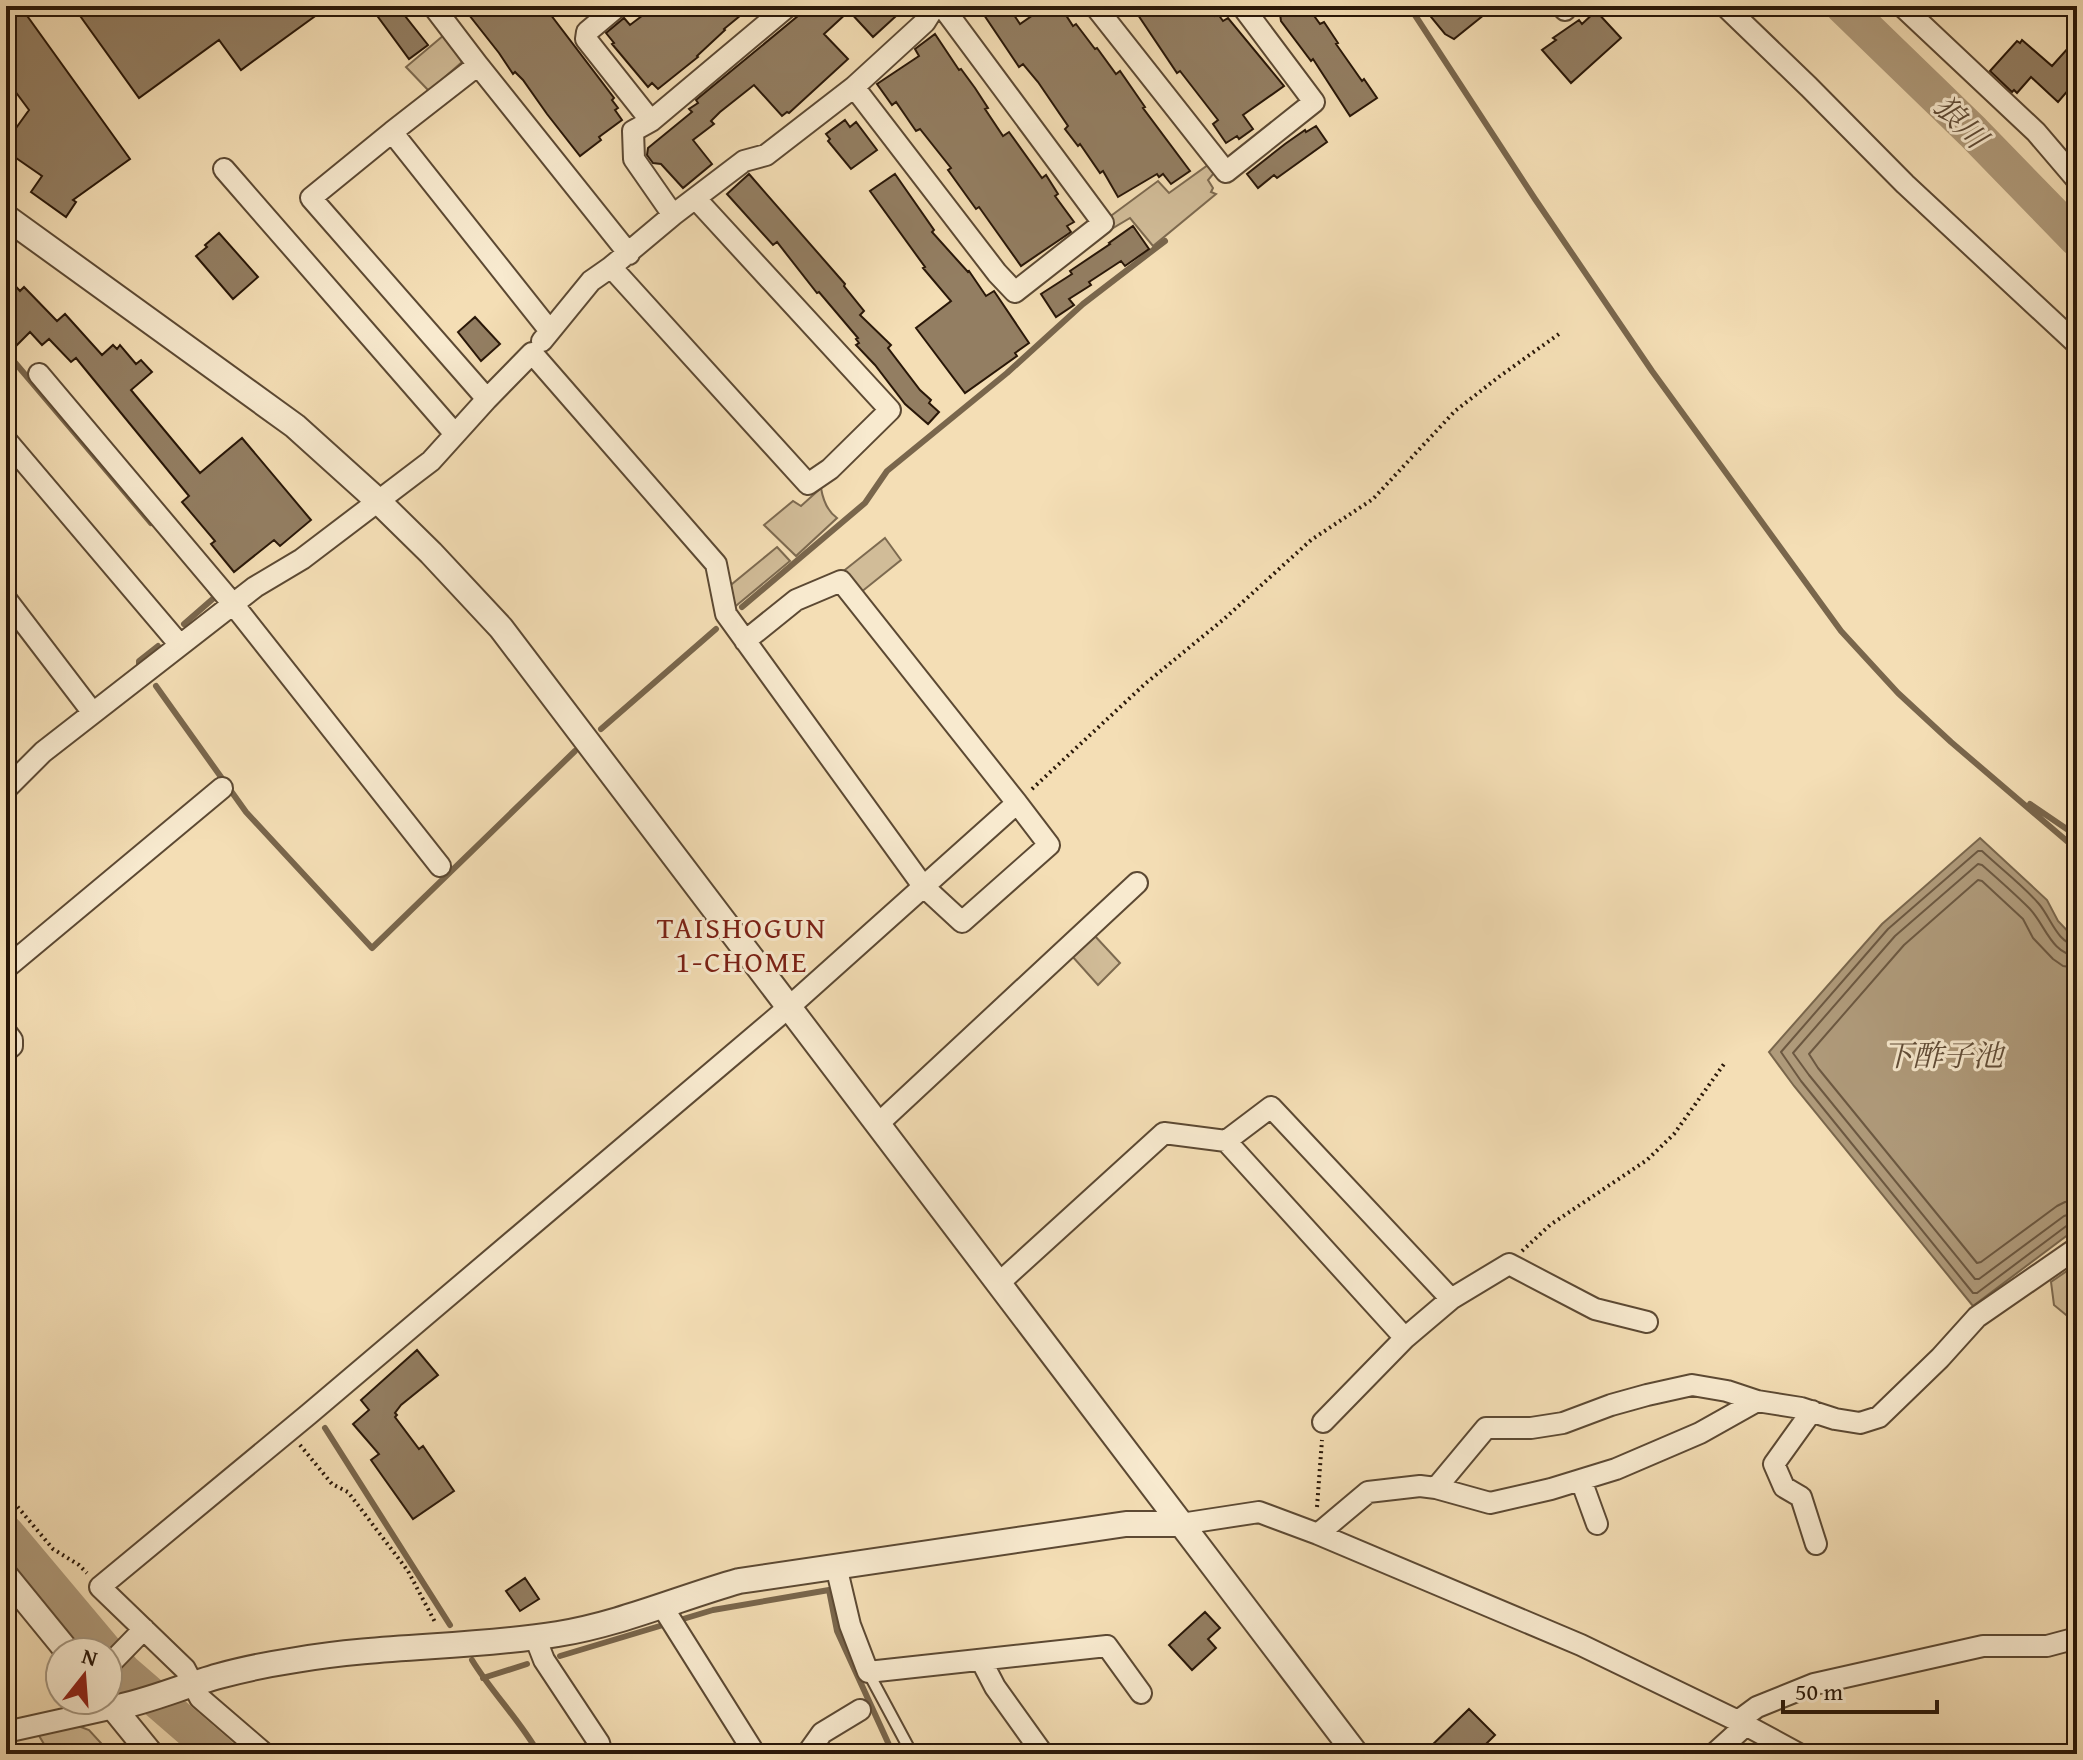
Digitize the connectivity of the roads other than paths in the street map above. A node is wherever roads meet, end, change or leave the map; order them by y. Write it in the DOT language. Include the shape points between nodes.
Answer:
graph roads {
  1 [pos="433,6"];
  2 [pos="618,6"];
  3 [pos="788,6"];
  4 [pos="935,6"];
  5 [pos="942,6"];
  6 [pos="1095,6"];
  7 [pos="1242,6"];
  8 [pos="1725,6"];
  9 [pos="1902,6"];
  10 [pos="478,65"];
  11 [pos="854,87"];
  12 [pos="651,121"];
  13 [pos="392,132"];
  14 [pos="224,169"];
  15 [pos="2077,180"];
  16 [pos="696,199"];
  17 [pos="673,215"];
  18 [pos="6,217"];
  19 [pos="629,254"];
  20 [pos="611,267"];
  21 [pos="550,331"];
  22 [pos="2077,344"];
  23 [pos="532,353"];
  24 [pos="39,374"];
  25 [pos="487,399"];
  26 [pos="455,434"];
  27 [pos="6,440"];
  28 [pos="377,500"];
  29 [pos="6,599"];
  30 [pos="233,604"];
  31 [pos="745,641"];
  32 [pos="180,645"];
  33 [pos="93,713"];
  34 [pos="8,781"];
  35 [pos="222,788"];
  36 [pos="1017,803"];
  37 [pos="440,866"];
  38 [pos="1137,883"];
  39 [pos="923,886"];
  40 [pos="6,968"];
  41 [pos="789,1007"];
  42 [pos="6,1032"];
  43 [pos="6,1051"];
  44 [pos="878,1124"];
  45 [pos="1226,1141"];
  46 [pos="2077,1248"];
  47 [pos="999,1283"];
  48 [pos="1451,1299"];
  49 [pos="1647,1322"];
  50 [pos="1405,1338"];
  51 [pos="1757,1401"];
  52 [pos="1812,1411"];
  53 [pos="1323,1422"];
  54 [pos="1581,1480"];
  55 [pos="1436,1488"];
  56 [pos="1181,1524"];
  57 [pos="1597,1524"];
  58 [pos="1321,1530"];
  59 [pos="1816,1544"];
  60 [pos="836,1566"];
  61 [pos="6,1576"];
  62 [pos="668,1617"];
  63 [pos="143,1630"];
  64 [pos="55,1636"];
  65 [pos="535,1637"];
  66 [pos="2077,1638"];
  67 [pos="124,1650"];
  68 [pos="981,1660"];
  69 [pos="868,1672"];
  70 [pos="189,1685"];
  71 [pos="1141,1693"];
  72 [pos="124,1704"];
  73 [pos="860,1710"];
  74 [pos="65,1716"];
  75 [pos="120,1716"];
  76 [pos="1742,1723"];
  77 [pos="6,1732"];
  78 [pos="911,1752"];
  79 [pos="151,1754"];
  80 [pos="265,1754"];
  81 [pos="602,1754"];
  82 [pos="755,1754"];
  83 [pos="807,1754"];
  84 [pos="1043,1754"];
  85 [pos="1356,1754"];
  86 [pos="1714,1754"];
  87 [pos="1799,1754"];
  1 -- 10 [label="street"];
  2 -- 12 [label="street" via="587,32 586,39"];
  3 -- 12 [label="street"];
  4 -- 11 [label="street" via="925,22"];
  5 -- 11 [label="street" via="1103,223 1015,292"];
  6 -- 7 [label="street" via="1226,172 1314,102"];
  8 -- 22 [label="street"];
  9 -- 15 [label="street" via="2036,132"];
  10 -- 13 [label="street"];
  10 -- 19 [label="street"];
  11 -- 16 [label="street" via="766,155 744,161"];
  12 -- 17 [label="street" via="633,131 634,159"];
  13 -- 21 [label="street"];
  13 -- 25 [label="street" via="311,198"];
  14 -- 26 [label="street"];
  16 -- 17 [label="street"];
  16 -- 20 [label="street" via="890,410 830,469 808,484"];
  17 -- 19 [label="street"];
  18 -- 28 [label="street" via="295,426"];
  19 -- 20 [label="street"];
  20 -- 21 [label="street" via="591,281"];
  21 -- 23 [label="street"];
  23 -- 25 [label="street"];
  23 -- 31 [label="street" via="716,564 726,614"];
  24 -- 30 [label="street"];
  25 -- 26 [label="street"];
  26 -- 28 [label="street" via="431,461"];
  27 -- 32 [label="street"];
  28 -- 30 [label="street"];
  28 -- 41 [label="street" via="501,628"];
  29 -- 33 [label="street"];
  30 -- 32 [label="street"];
  30 -- 37 [label="street"];
  31 -- 36 [label="street" via="796,600 841,581"];
  31 -- 39 [label="street"];
  32 -- 33 [label="street"];
  33 -- 34 [label="street"];
  35 -- 40 [label="street"];
  36 -- 39 [label="street"];
  36 -- 39 [label="street" via="1049,845 962,922"];
  38 -- 44 [label="street"];
  39 -- 41 [label="street"];
  41 -- 44 [label="street"];
  41 -- 63 [label="street" via="100,1587"];
  42 -- 43 [label="street" via="12,1040"];
  44 -- 47 [label="street"];
  45 -- 47 [label="street" via="1164,1133"];
  45 -- 48 [label="street" via="1271,1107"];
  45 -- 50 [label="street"];
  46 -- 52 [label="street" via="1977,1317 1879,1417 1860,1423"];
  47 -- 56 [label="street"];
  48 -- 49 [label="street" via="1509,1264 1595,1309"];
  48 -- 50 [label="street"];
  50 -- 53 [label="street"];
  51 -- 52 [label="street"];
  51 -- 54 [label="street" via="1700,1433"];
  51 -- 55 [label="street" via="1692,1385 1563,1423 1486,1428"];
  52 -- 59 [label="street" via="1774,1464 1784,1487 1801,1497"];
  54 -- 55 [label="street" via="1490,1503"];
  54 -- 57 [label="street"];
  55 -- 58 [label="street" via="1368,1492"];
  56 -- 58 [label="street" via="1259,1512"];
  56 -- 60 [label="street" via="1126,1524"];
  56 -- 85 [label="street"];
  58 -- 76 [label="street"];
  60 -- 62 [label="street" via="739,1581"];
  60 -- 69 [label="street"];
  61 -- 64 [label="street"];
  62 -- 65 [label="street"];
  62 -- 82 [label="street"];
  63 -- 67 [label="street"];
  63 -- 70 [label="street" via="185,1669"];
  65 -- 70 [label="street" via="335,1654"];
  65 -- 81 [label="street"];
  66 -- 76 [label="street" via="2047,1646 1983,1646 1814,1684 1757,1707"];
  68 -- 69 [label="street"];
  68 -- 71 [label="street" via="1107,1646"];
  68 -- 84 [label="street"];
  69 -- 78 [label="lane"];
  70 -- 72 [label="street"];
  70 -- 80 [label="street"];
  73 -- 83 [label="street" via="822,1733"];
  74 -- 77 [label="street"];
  75 -- 79 [label="street"];
  76 -- 86 [label="street"];
  76 -- 87 [label="street"];
}
